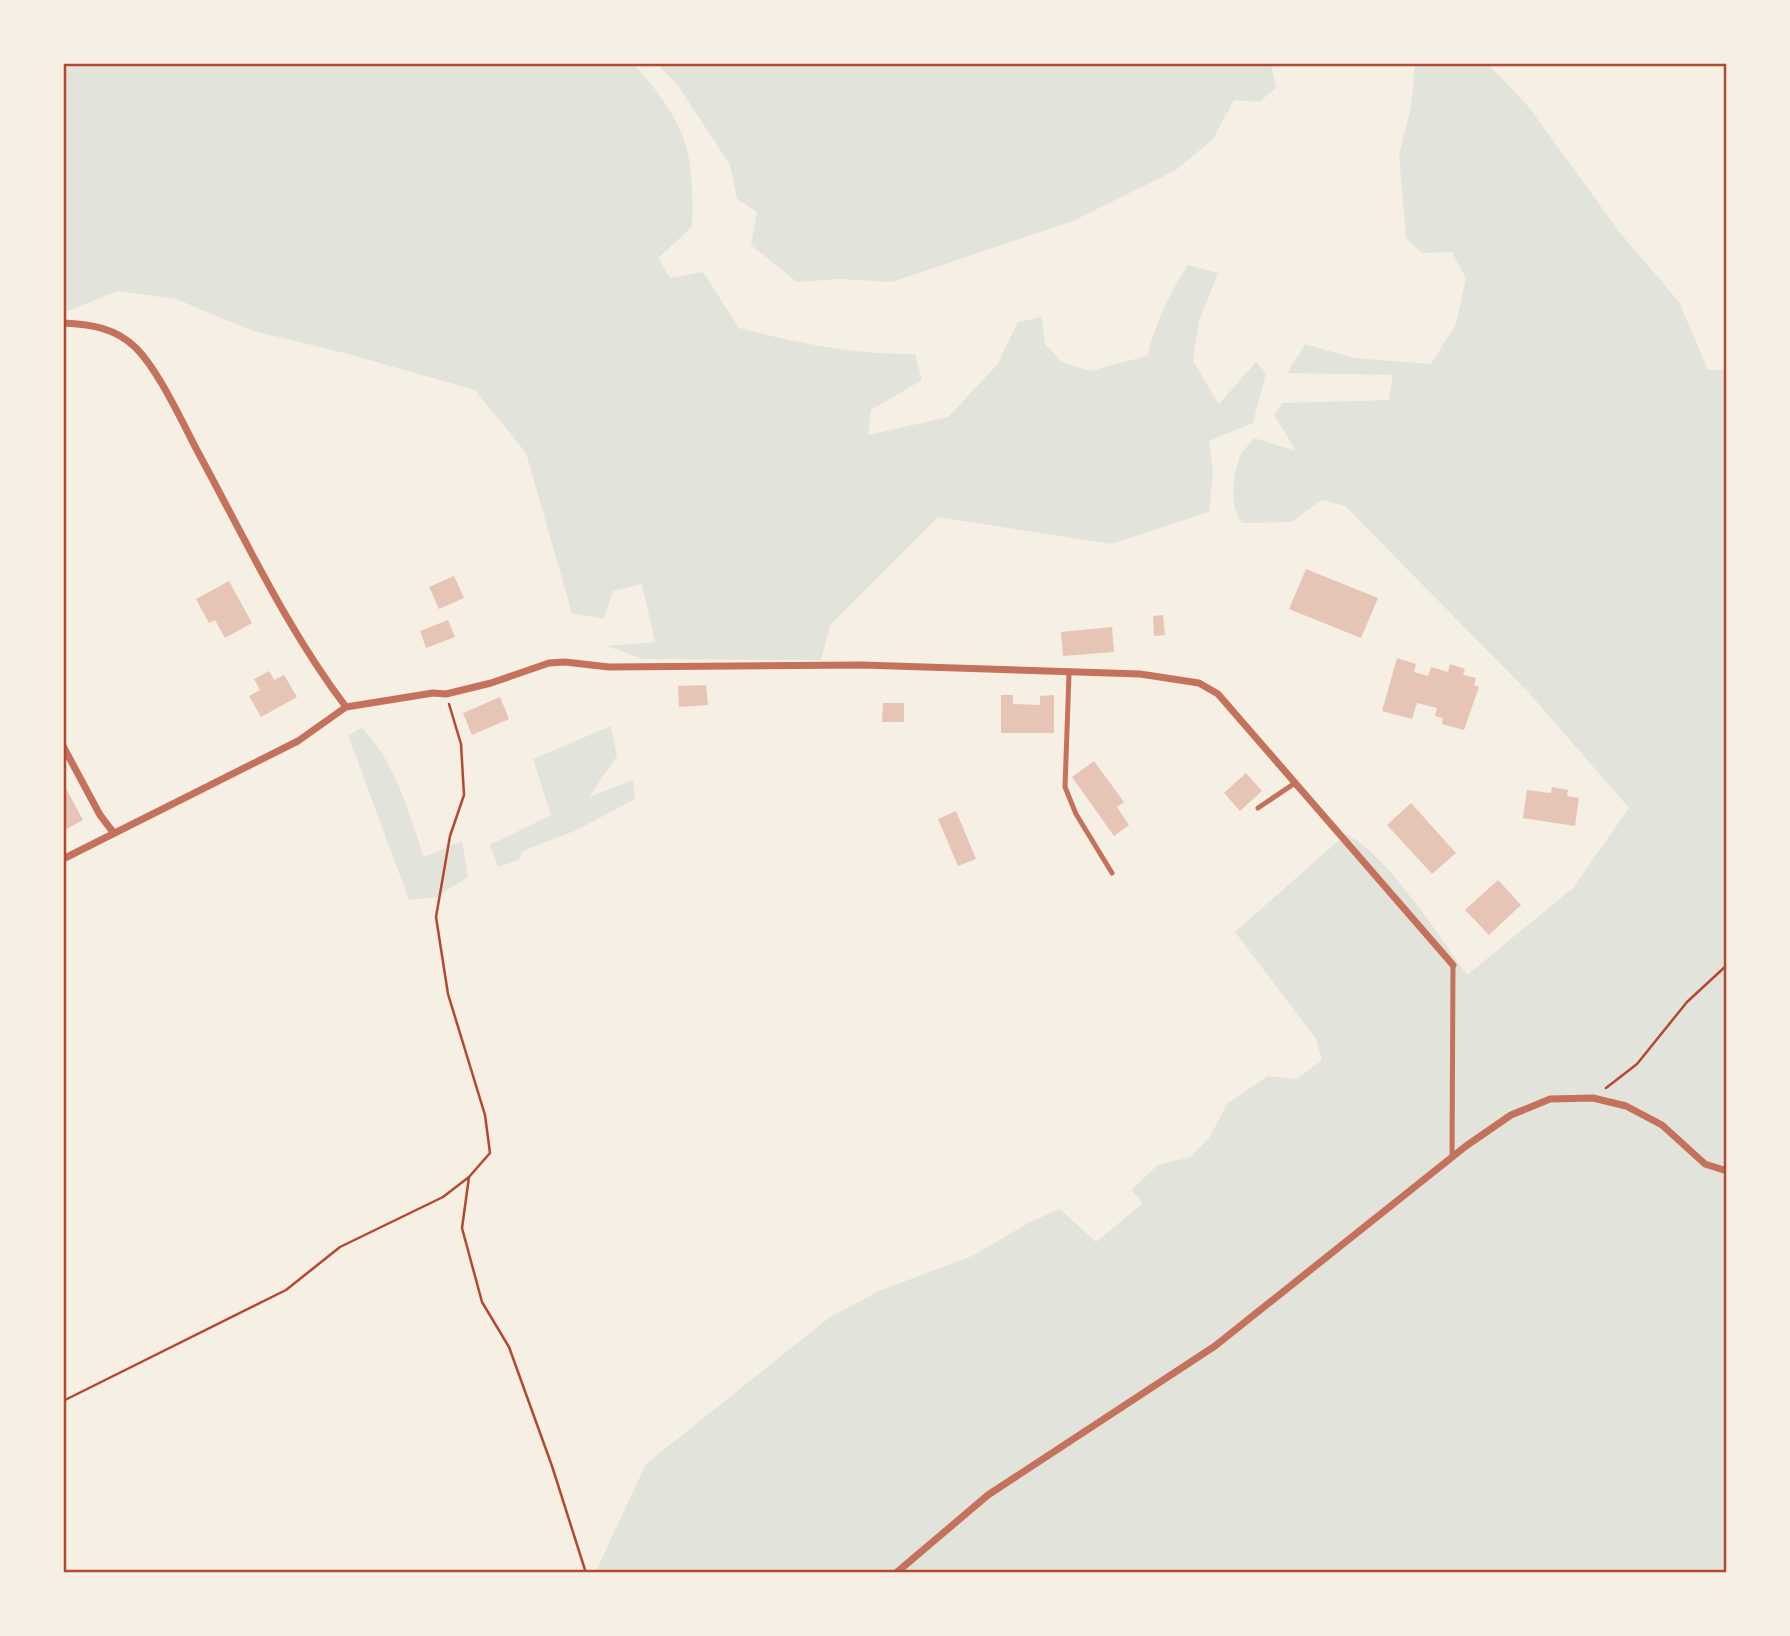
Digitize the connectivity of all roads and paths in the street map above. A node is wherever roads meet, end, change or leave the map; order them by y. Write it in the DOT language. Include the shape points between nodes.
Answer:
graph roads {
  1 [pos="63,323"];
  2 [pos="1069,674"];
  3 [pos="446,694"];
  4 [pos="346,707"];
  5 [pos="63,746"];
  6 [pos="1295,783"];
  7 [pos="1258,808"];
  8 [pos="113,832"];
  9 [pos="63,859"];
  10 [pos="1112,873"];
  11 [pos="1453,965"];
  12 [pos="1727,965"];
  13 [pos="1592,1098"];
  14 [pos="1452,1158"];
  15 [pos="1727,1171"];
  16 [pos="469,1177"];
  17 [pos="63,1401"];
  18 [pos="586,1573"];
  19 [pos="896,1573"];
  1 -- 4 [label="street" via="94,324 125,338 146,362 312,662"];
  2 -- 3 [label="street" via="862,665 609,667 565,662"];
  2 -- 6 [label="street" via="1140,674 1199,683 1218,694"];
  2 -- 10 [label="lane" via="1065,787"];
  3 -- 4 [label="street"];
  3 -- 16 [label="path" via="461,744 464,795 450,836 436,917 448,994 485,1115 491,1153"];
  4 -- 8 [label="street" via="298,741"];
  5 -- 8 [label="street"];
  6 -- 7 [label="lane"];
  6 -- 11 [label="street"];
  8 -- 9 [label="street"];
  11 -- 14 [label="lane"];
  12 -- 13 [label="path" via="1687,1003 1637,1064"];
  13 -- 14 [label="street" via="1550,1099 1511,1115"];
  13 -- 15 [label="street" via="1626,1106 1662,1125 1705,1164"];
  14 -- 19 [label="street" via="1215,1346 988,1495"];
  16 -- 17 [label="path" via="443,1197 340,1247 286,1290"];
  16 -- 18 [label="path" via="462,1228 482,1302 509,1347"];
}
